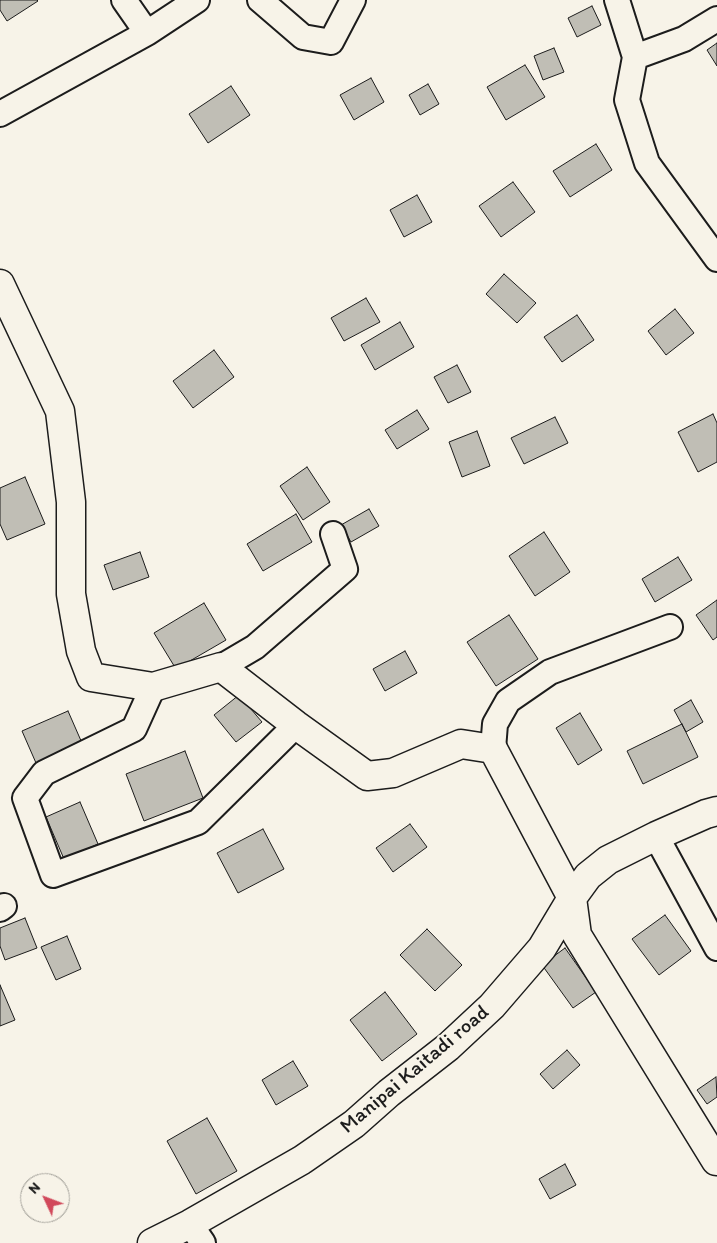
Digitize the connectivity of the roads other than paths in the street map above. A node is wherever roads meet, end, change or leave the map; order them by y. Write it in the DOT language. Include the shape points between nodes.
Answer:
graph roads {
  1 [pos="124,0"];
  2 [pos="197,0"];
  3 [pos="260,0"];
  4 [pos="352,0"];
  5 [pos="617,0"];
  6 [pos="717,19"];
  7 [pos="147,33"];
  8 [pos="635,57"];
  9 [pos="0,114"];
  10 [pos="717,259"];
  11 [pos="0,284"];
  12 [pos="333,534"];
  13 [pos="670,627"];
  14 [pos="221,667"];
  15 [pos="154,687"];
  16 [pos="296,725"];
  17 [pos="493,749"];
  18 [pos="717,811"];
  19 [pos="656,836"];
  20 [pos="572,898"];
  21 [pos="717,948"];
  22 [pos="716,1161"];
  23 [pos="196,1234"];
  24 [pos="152,1243"];
  1 -- 7 [label="street"];
  2 -- 7 [label="street"];
  3 -- 4 [label="street" via="303,37 331,42"];
  5 -- 8 [label="street"];
  6 -- 8 [label="street" via="684,38"];
  7 -- 9 [label="street"];
  8 -- 10 [label="street" via="627,100 647,163"];
  11 -- 15 [label="street" via="60,410 71,502 71,594 81,651 92,677"];
  12 -- 14 [label="street" via="345,569 255,647"];
  13 -- 17 [label="street" via="550,672 508,701 494,724"];
  14 -- 15 [label="street"];
  14 -- 16 [label="street"];
  15 -- 16 [label="street" via="134,729 44,773 25,798 53,875 198,822"];
  16 -- 17 [label="street" via="368,776 393,773 461,744"];
  17 -- 20 [label="street"];
  18 -- 19 [label="street, Manipai Kaitadi road"];
  19 -- 20 [label="street, Manipai Kaitadi road" via="608,860 588,876"];
  19 -- 21 [label="street"];
  20 -- 22 [label="street" via="577,935"];
  20 -- 23 [label="street, Manipai Kaitadi road" via="542,948 492,1006 448,1048 354,1124"];
  23 -- 24 [label="street, Manipai Kaitadi road"];
}
